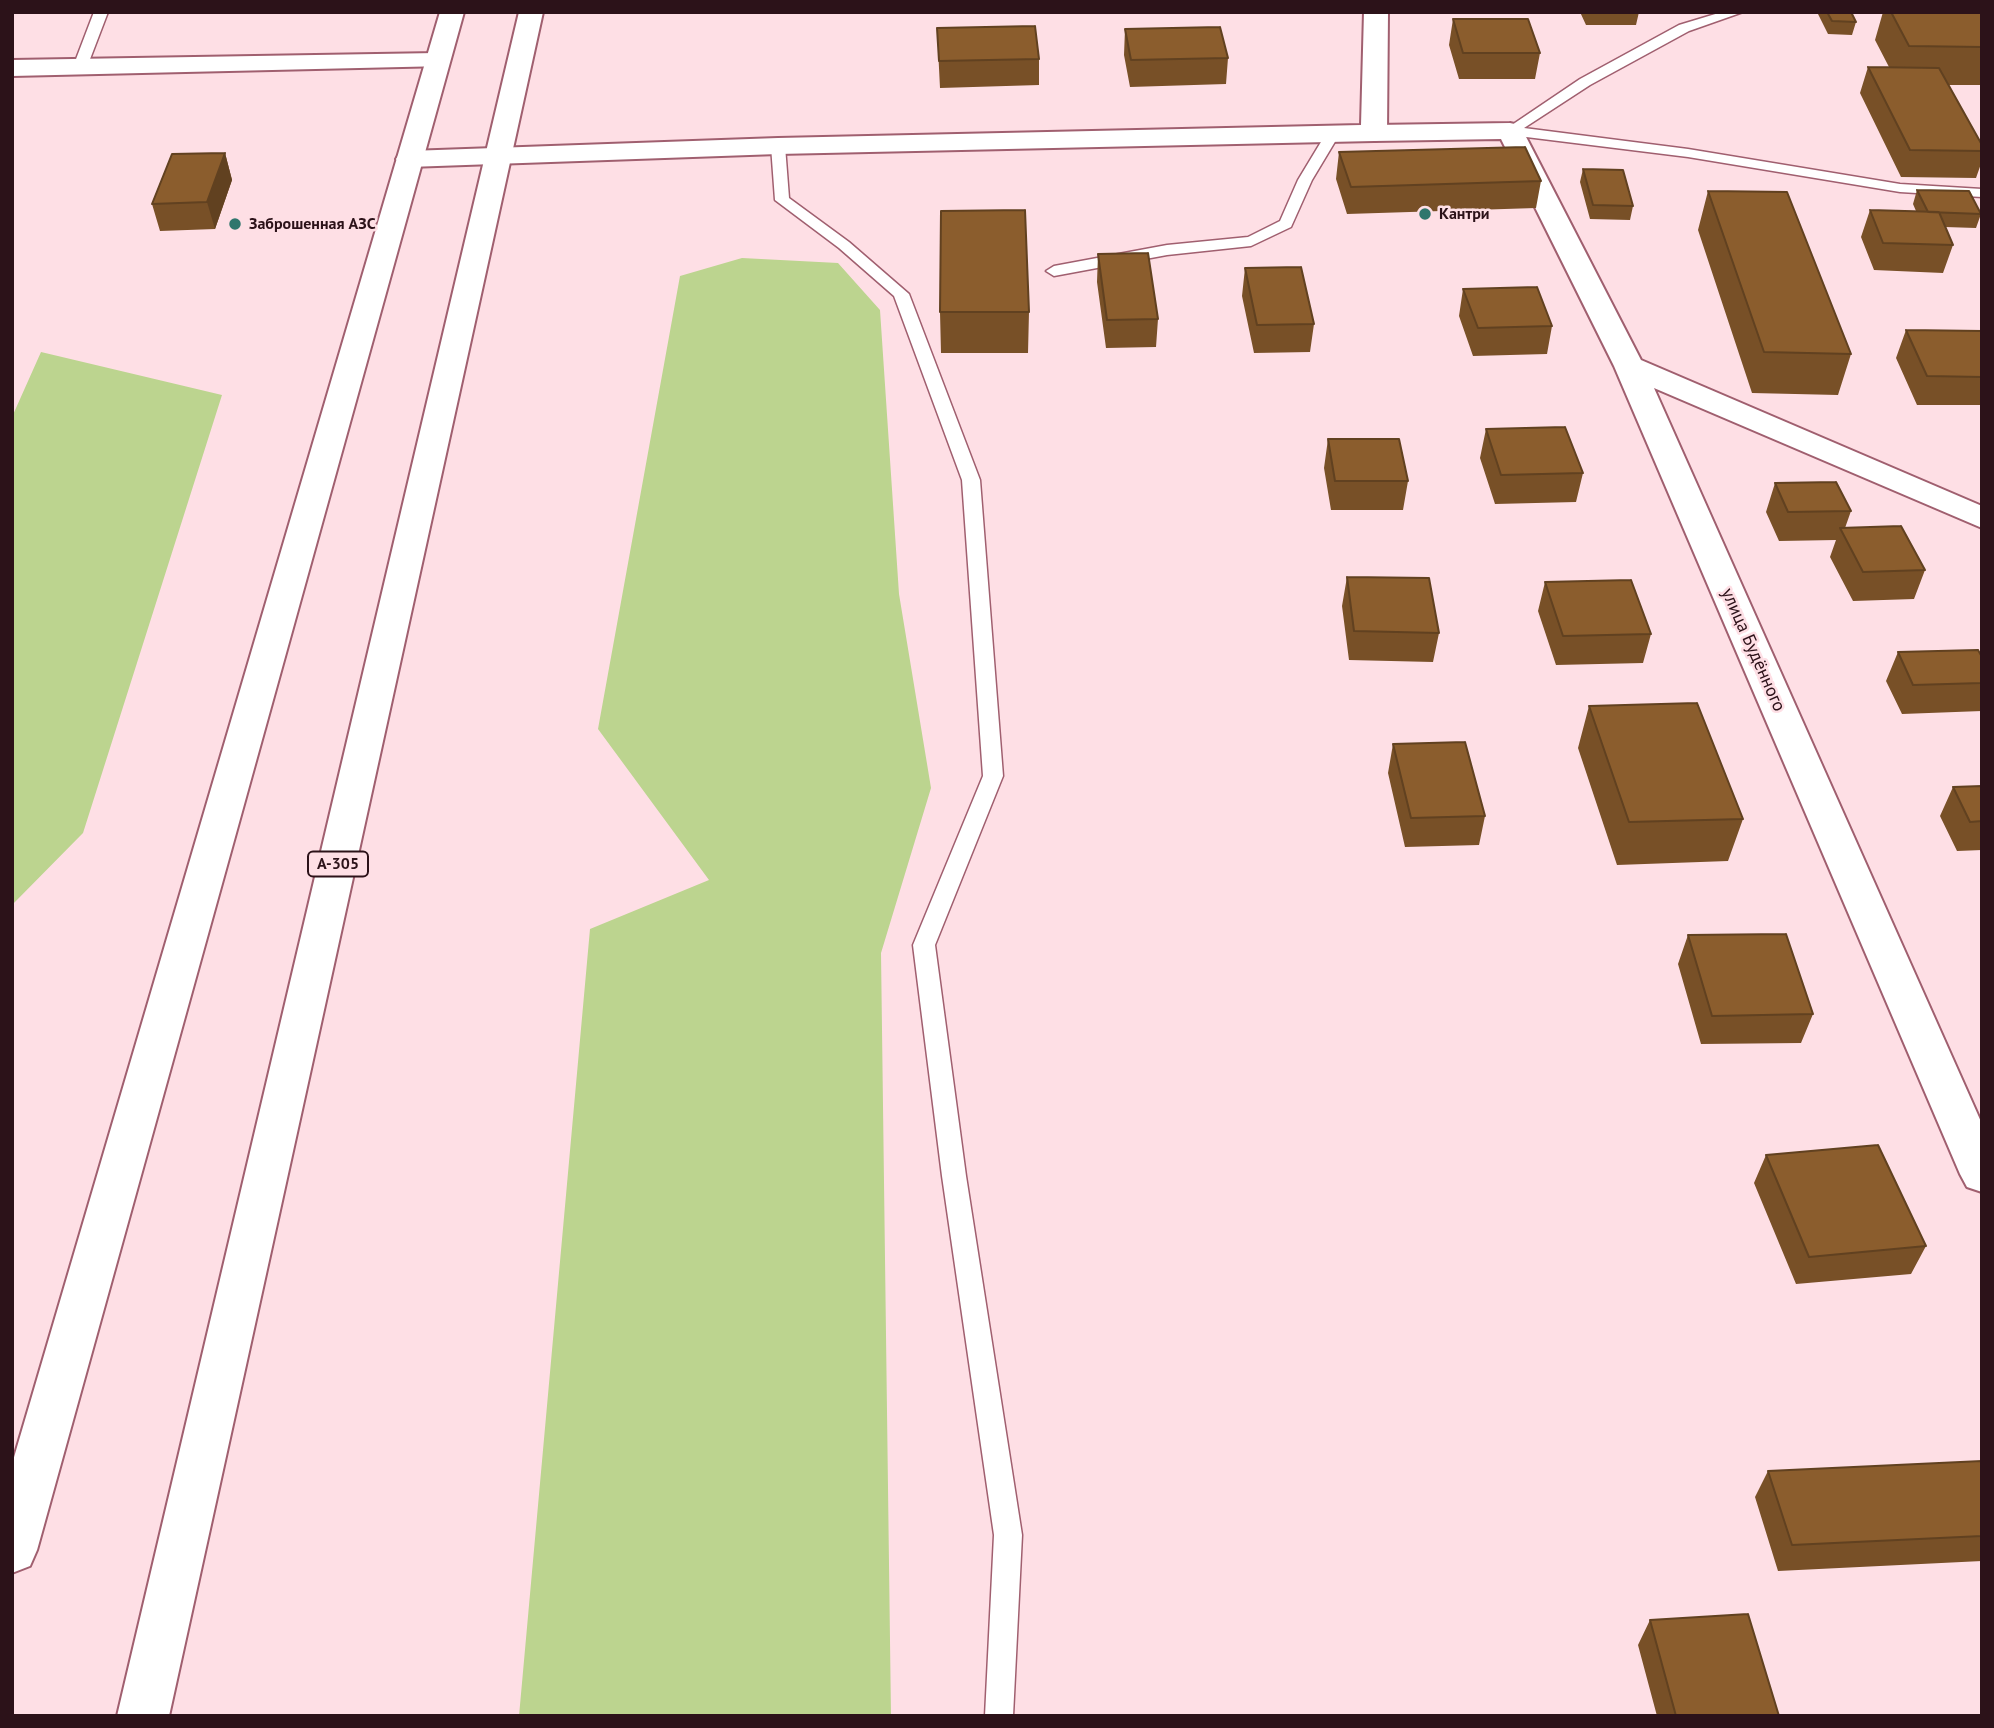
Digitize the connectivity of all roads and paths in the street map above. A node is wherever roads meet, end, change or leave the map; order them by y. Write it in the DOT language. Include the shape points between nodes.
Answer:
graph roads {
  1 [pos="101,12"];
  2 [pos="452,12"];
  3 [pos="531,12"];
  4 [pos="1376,12"];
  5 [pos="1737,12"];
  6 [pos="437,61"];
  7 [pos="80,67"];
  8 [pos="12,68"];
  9 [pos="1510,131"];
  10 [pos="1374,133"];
  11 [pos="1332,135"];
  12 [pos="778,146"];
  13 [pos="499,157"];
  14 [pos="409,159"];
  15 [pos="1982,193"];
  16 [pos="1054,271"];
  17 [pos="1629,366"];
  18 [pos="1982,517"];
  19 [pos="1982,1174"];
  20 [pos="12,1550"];
  21 [pos="143,1716"];
  22 [pos="999,1716"];
  1 -- 7 [label="lane"];
  2 -- 6 [label="main road"];
  3 -- 13 [label="main road, А-305"];
  4 -- 10 [label="main road"];
  5 -- 9 [label="lane" via="1684,28 1585,82"];
  6 -- 7 [label="main road"];
  6 -- 14 [label="main road"];
  7 -- 8 [label="main road"];
  9 -- 10 [label="main road"];
  9 -- 15 [label="lane" via="1688,153 1900,188"];
  9 -- 17 [label="main road, улица Будённого"];
  10 -- 11 [label="main road"];
  11 -- 12 [label="main road"];
  11 -- 16 [label="lane" via="1286,224 1251,241 1167,250"];
  12 -- 13 [label="main road"];
  12 -- 22 [label="lane" via="782,200 901,294 971,480 993,776 923,945 1008,1535"];
  13 -- 14 [label="main road"];
  13 -- 21 [label="main road, А-305"];
  14 -- 20 [label="main road"];
  17 -- 18 [label="main road"];
  17 -- 19 [label="main road, улица Будённого"];
}
